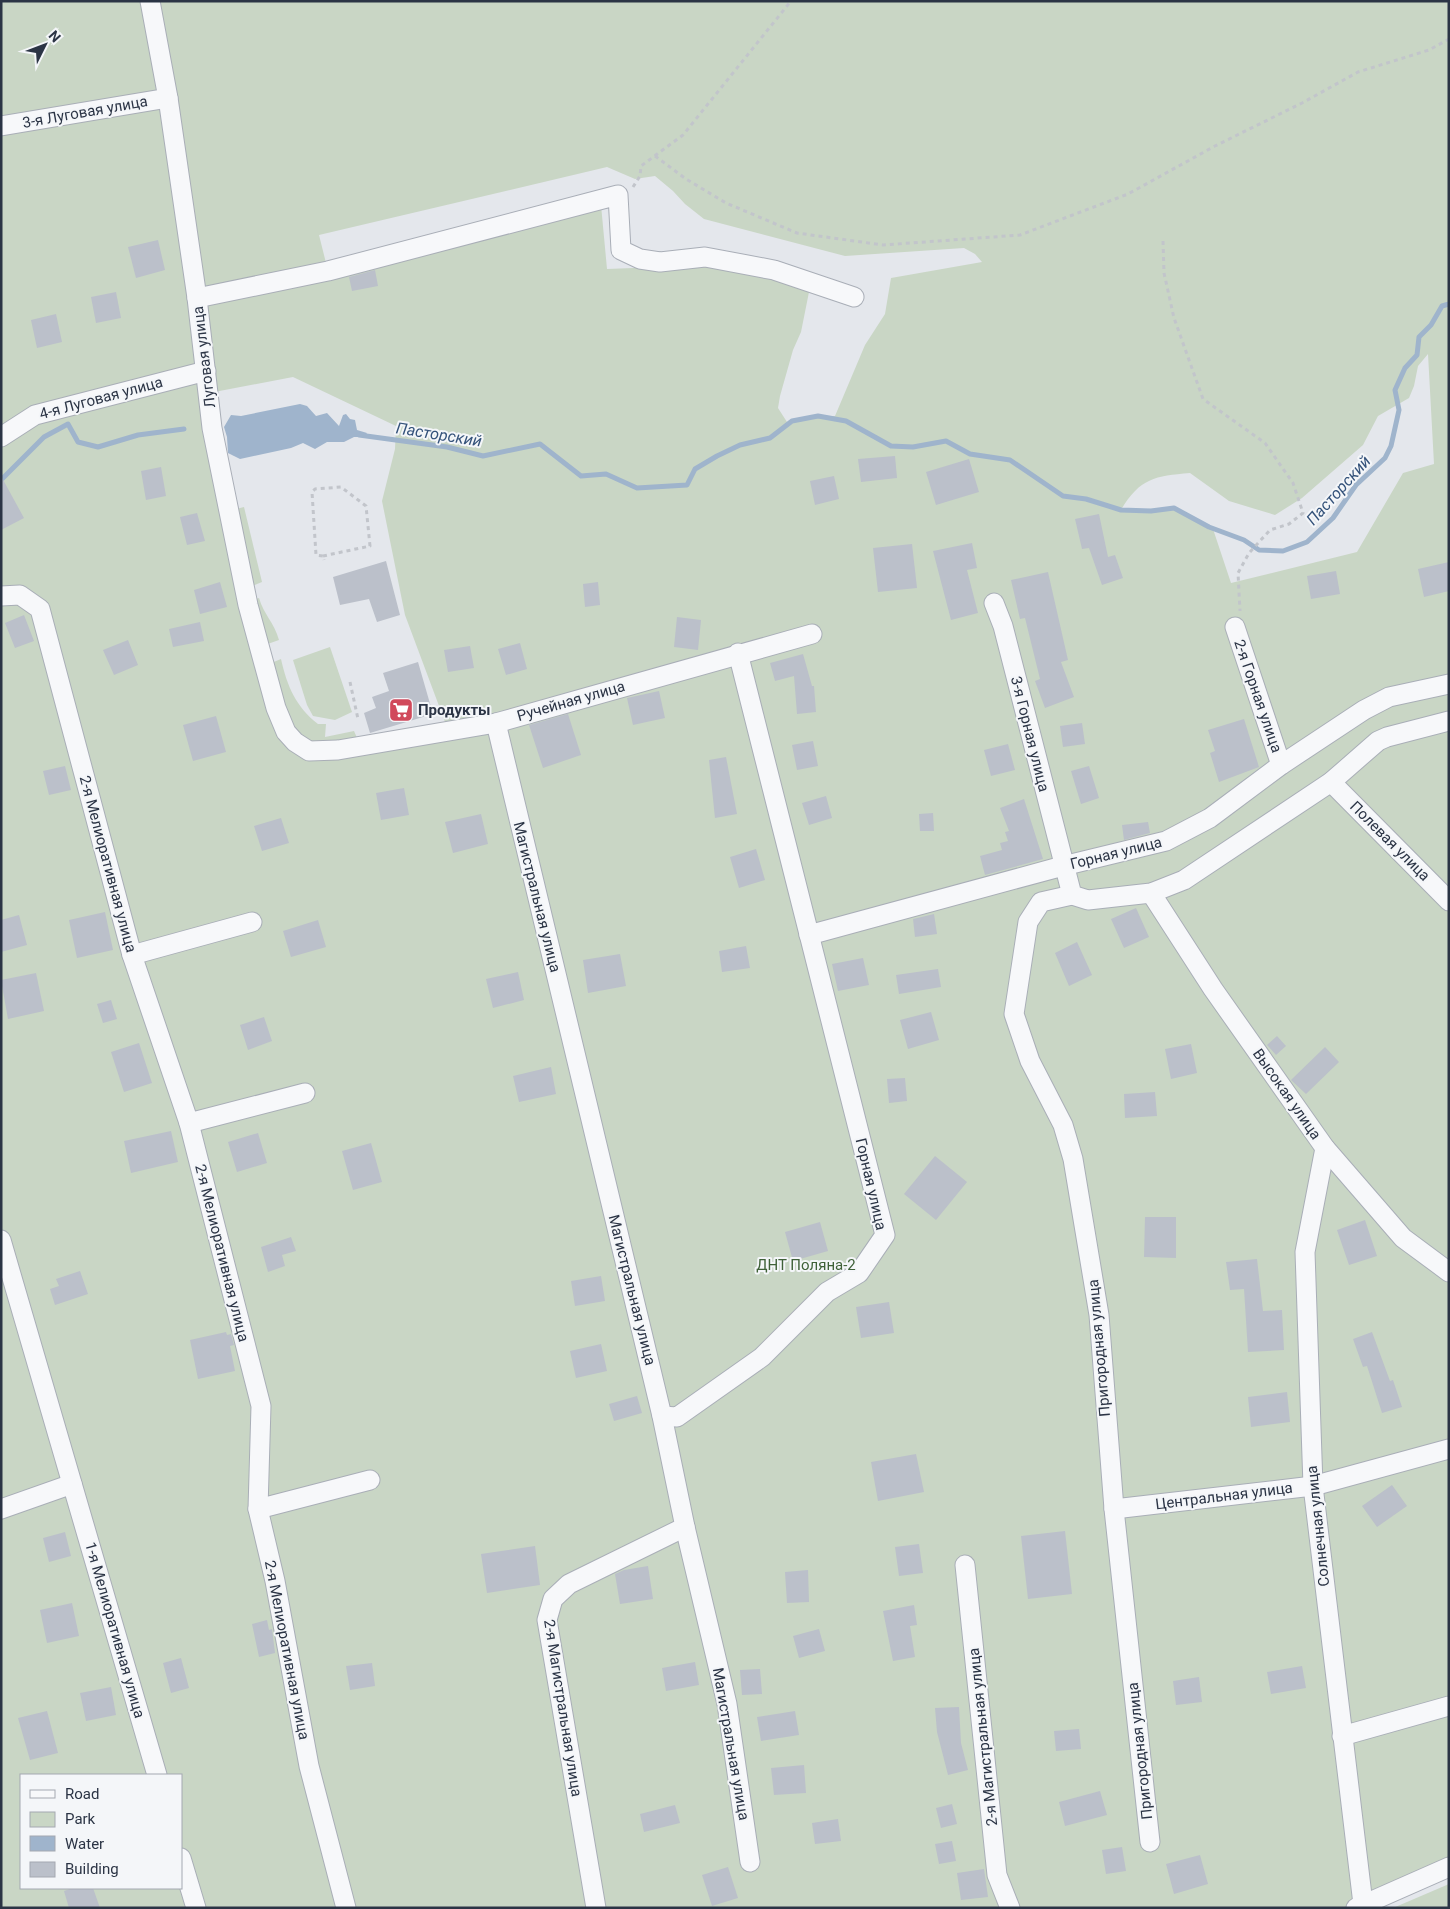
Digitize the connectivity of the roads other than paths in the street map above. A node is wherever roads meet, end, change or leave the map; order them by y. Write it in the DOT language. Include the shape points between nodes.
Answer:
graph roads {
  1 [pos="150,1"];
  2 [pos="168,98"];
  3 [pos="1,126"];
  4 [pos="854,297"];
  5 [pos="198,298"];
  6 [pos="206,371"];
  7 [pos="1,437"];
  8 [pos="1,596"];
  9 [pos="994,602"];
  10 [pos="1235,627"];
  11 [pos="812,634"];
  12 [pos="738,653"];
  13 [pos="1449,684"];
  14 [pos="276,708"];
  15 [pos="1449,721"];
  16 [pos="496,723"];
  17 [pos="1281,765"];
  18 [pos="1331,782"];
  19 [pos="1063,866"];
  20 [pos="1151,893"];
  21 [pos="1072,895"];
  22 [pos="1449,901"];
  23 [pos="252,922"];
  24 [pos="809,935"];
  25 [pos="132,955"];
  26 [pos="305,1093"];
  27 [pos="189,1124"];
  28 [pos="1325,1148"];
  29 [pos="1,1240"];
  30 [pos="1449,1272"];
  31 [pos="662,1416"];
  32 [pos="1449,1449"];
  33 [pos="370,1480"];
  34 [pos="72,1484"];
  35 [pos="1313,1486"];
  36 [pos="1,1509"];
  37 [pos="258,1509"];
  38 [pos="1114,1509"];
  39 [pos="685,1527"];
  40 [pos="965,1565"];
  41 [pos="1449,1706"];
  42 [pos="1342,1736"];
  43 [pos="157,1774"];
  44 [pos="1150,1842"];
  45 [pos="182,1861"];
  46 [pos="750,1862"];
  47 [pos="1449,1868"];
  48 [pos="1359,1906"];
  49 [pos="196,1908"];
  50 [pos="346,1908"];
  51 [pos="596,1908"];
  52 [pos="1010,1908"];
  1 -- 2 [label="street, Луговая улица"];
  2 -- 3 [label="street, 3-я Луговая улица"];
  2 -- 5 [label="street, Луговая улица"];
  4 -- 5 [label="street" via="774,270 706,257 660,262 640,259 621,250 618,195 328,271"];
  5 -- 6 [label="street, Луговая улица"];
  6 -- 7 [label="street, 4-я Луговая улица" via="35,415"];
  6 -- 14 [label="street, Луговая улица" via="212,428 246,594"];
  8 -- 25 [label="street, 2-я Мелиоративная улица" via="20,595 40,608"];
  9 -- 19 [label="street, 3-я Горная улица" via="1003,626"];
  10 -- 17 [label="street, 2-я Горная улица"];
  11 -- 12 [label="street, Ручейная улица"];
  12 -- 16 [label="street, Ручейная улица"];
  12 -- 24 [label="street, Горная улица"];
  13 -- 17 [label="street, Горная улица" via="1389,697"];
  14 -- 16 [label="street, Ручейная улица" via="286,732 309,752"];
  15 -- 18 [label="street" via="1387,736"];
  16 -- 31 [label="street, Магистральная улица"];
  17 -- 19 [label="street, Горная улица" via="1210,818 1166,841"];
  18 -- 20 [label="street" via="1184,880"];
  18 -- 22 [label="street, Полевая улица"];
  19 -- 21 [label="street, 3-я Горная улица"];
  19 -- 24 [label="street, Горная улица"];
  20 -- 21 [label="street" via="1088,900"];
  20 -- 28 [label="street, Высокая улица" via="1213,989"];
  21 -- 38 [label="street, Пригородная улица" via="1041,902 1028,922 1014,1014 1030,1061 1063,1125 1073,1159 1099,1315"];
  23 -- 25 [label="street"];
  24 -- 31 [label="street, Горная улица" via="885,1235 859,1273 827,1292 762,1357 677,1417"];
  25 -- 27 [label="street, 2-я Мелиоративная улица"];
  26 -- 27 [label="street"];
  27 -- 37 [label="street, 2-я Мелиоративная улица" via="261,1406"];
  28 -- 30 [label="street, Высокая улица" via="1403,1238"];
  28 -- 35 [label="street, Солнечная улица" via="1305,1252"];
  29 -- 34 [label="street, 1-я Мелиоративная улица"];
  31 -- 39 [label="street, Магистральная улица"];
  32 -- 35 [label="street, Центральная улица"];
  33 -- 37 [label="street"];
  34 -- 36 [label="street"];
  34 -- 43 [label="street, 1-я Мелиоративная улица"];
  35 -- 38 [label="street, Центральная улица"];
  35 -- 42 [label="street, Солнечная улица"];
  37 -- 50 [label="street, 2-я Мелиоративная улица" via="275,1581 309,1766"];
  38 -- 44 [label="street, Пригородная улица"];
  39 -- 46 [label="street, Магистральная улица" via="727,1704"];
  39 -- 51 [label="street, 2-я Магистральная улица" via="569,1584 553,1599 547,1620"];
  40 -- 52 [label="street, 2-я Магистральная улица" via="998,1874"];
  41 -- 42 [label="street"];
  42 -- 48 [label="street, Солнечная улица"];
  45 -- 49 [label="street"];
  47 -- 48 [label="street"];
}
